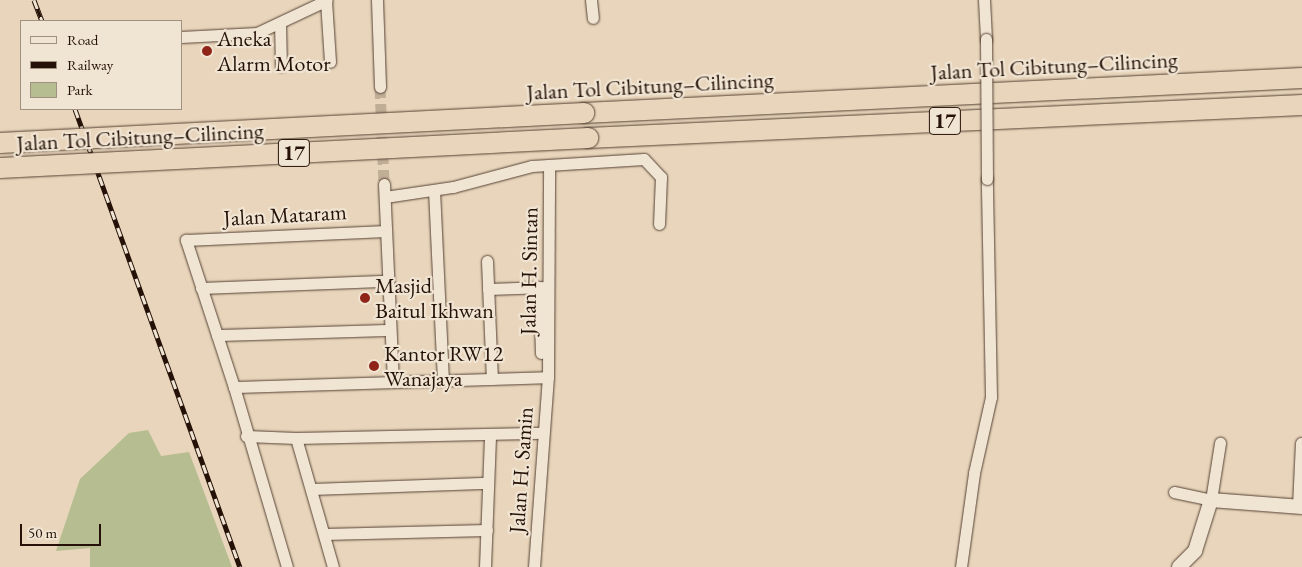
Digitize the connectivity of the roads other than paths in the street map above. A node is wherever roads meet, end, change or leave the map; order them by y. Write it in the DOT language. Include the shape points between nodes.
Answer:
graph roads {
  1 [pos="377,0"];
  2 [pos="591,0"];
  3 [pos="984,0"];
  4 [pos="327,1"];
  5 [pos="593,18"];
  6 [pos="280,23"];
  7 [pos="182,37"];
  8 [pos="330,62"];
  9 [pos="281,66"];
  10 [pos="1302,78"];
  11 [pos="380,87"];
  12 [pos="1302,104"];
  13 [pos="0,143"];
  14 [pos="549,165"];
  15 [pos="0,168"];
  16 [pos="384,184"];
  17 [pos="434,190"];
  18 [pos="385,197"];
  19 [pos="659,224"];
  20 [pos="386,230"];
  21 [pos="487,262"];
  22 [pos="387,281"];
  23 [pos="544,287"];
  24 [pos="202,288"];
  25 [pos="488,289"];
  26 [pos="389,330"];
  27 [pos="217,335"];
  28 [pos="545,377"];
  29 [pos="492,379"];
  30 [pos="443,380"];
  31 [pos="393,381"];
  32 [pos="234,387"];
  33 [pos="542,433"];
  34 [pos="490,434"];
  35 [pos="246,436"];
  36 [pos="296,438"];
  37 [pos="1220,443"];
  38 [pos="1301,443"];
  39 [pos="488,483"];
  40 [pos="312,489"];
  41 [pos="1174,492"];
  42 [pos="1211,500"];
  43 [pos="1300,506"];
  44 [pos="487,530"];
  45 [pos="324,534"];
  46 [pos="287,567"];
  47 [pos="333,567"];
  48 [pos="485,567"];
  49 [pos="534,567"];
  50 [pos="962,567"];
  51 [pos="1179,567"];
  1 -- 11 [label="street"];
  2 -- 5 [label="street"];
  3 -- 50 [label="street, bridge" via="991,397 974,472"];
  4 -- 6 [label="street"];
  4 -- 8 [label="street"];
  6 -- 7 [label="street" via="257,33"];
  6 -- 9 [label="street"];
  10 -- 13 [label="highway, Jalan Tol Cibitung–Cilincing / 17, bridge"];
  12 -- 15 [label="highway, Jalan Tol Cibitung–Cilincing / 17, bridge"];
  14 -- 17 [label="street" via="490,175"];
  14 -- 19 [label="street" via="644,158 661,177"];
  14 -- 23 [label="street, Jalan H. Sintan"];
  16 -- 18 [label="street"];
  17 -- 18 [label="street"];
  17 -- 30 [label="street"];
  18 -- 20 [label="street"];
  20 -- 22 [label="street"];
  20 -- 24 [label="street, Jalan Mataram" via="186,240"];
  21 -- 25 [label="street"];
  22 -- 24 [label="street"];
  22 -- 26 [label="street"];
  23 -- 25 [label="street"];
  23 -- 28 [label="street, Jalan H. Sintan"];
  24 -- 27 [label="street"];
  25 -- 29 [label="street"];
  26 -- 27 [label="street"];
  26 -- 31 [label="street"];
  27 -- 32 [label="street"];
  28 -- 29 [label="street"];
  28 -- 33 [label="street, Jalan H. Samin"];
  29 -- 30 [label="street"];
  30 -- 31 [label="street"];
  31 -- 32 [label="street"];
  32 -- 35 [label="street"];
  33 -- 34 [label="street"];
  33 -- 49 [label="street, Jalan H. Samin"];
  34 -- 36 [label="street"];
  34 -- 39 [label="street"];
  35 -- 36 [label="street"];
  35 -- 46 [label="street"];
  36 -- 40 [label="street"];
  37 -- 42 [label="street"];
  38 -- 43 [label="street"];
  39 -- 40 [label="street"];
  39 -- 44 [label="street"];
  40 -- 45 [label="street"];
  41 -- 42 [label="street"];
  42 -- 43 [label="street"];
  42 -- 51 [label="street" via="1195,552"];
  44 -- 45 [label="street"];
  44 -- 48 [label="street"];
  45 -- 47 [label="street"];
}
